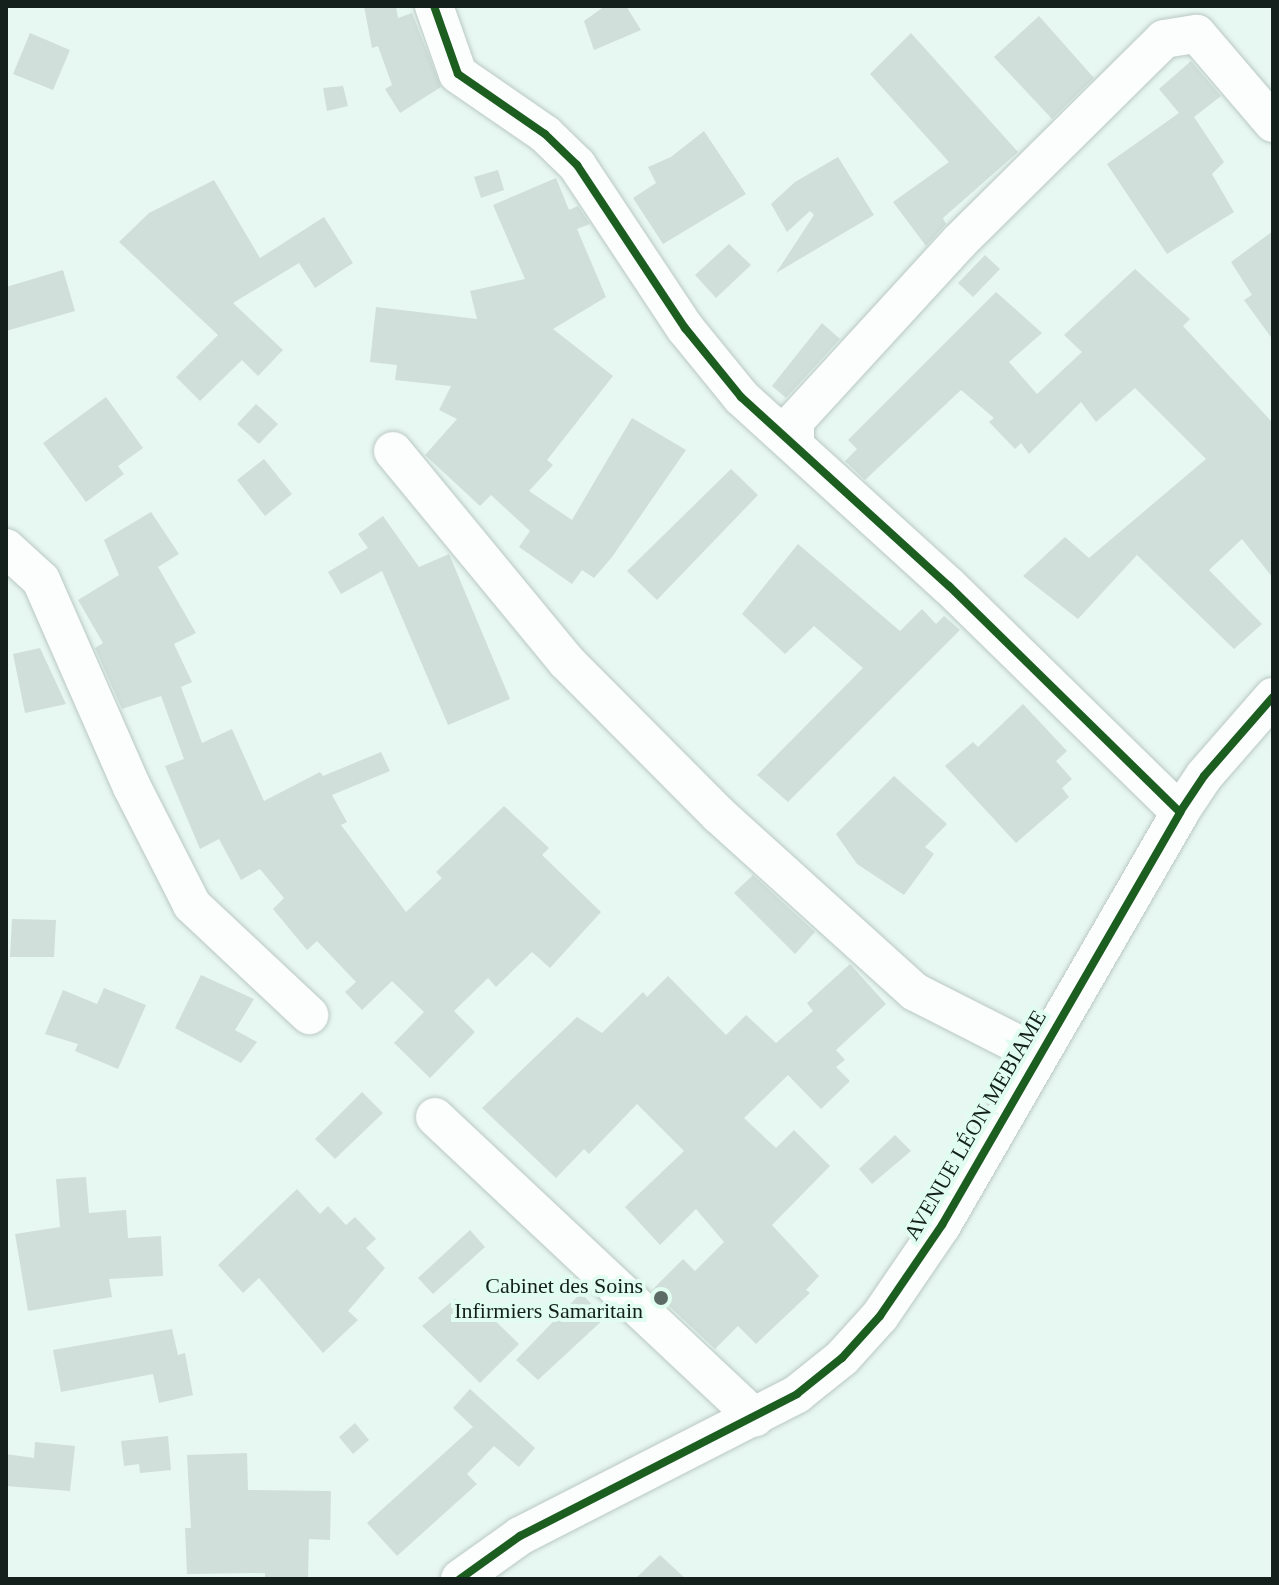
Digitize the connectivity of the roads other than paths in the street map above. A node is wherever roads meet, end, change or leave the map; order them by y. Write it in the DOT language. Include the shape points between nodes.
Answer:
graph roads {
  1 [pos="434,6"];
  2 [pos="1273,123"];
  3 [pos="795,443"];
  4 [pos="393,451"];
  5 [pos="6,548"];
  6 [pos="1273,697"];
  7 [pos="1180,812"];
  8 [pos="309,1015"];
  9 [pos="1039,1055"];
  10 [pos="435,1117"];
  11 [pos="755,1417"];
  12 [pos="460,1579"];
  1 -- 3 [label="street" via="458,74 545,134 577,165 685,328 741,397"];
  2 -- 3 [label="street" via="1197,34 1164,39 960,241 795,421"];
  3 -- 7 [label="street"];
  4 -- 9 [label="street" via="566,661 719,815 915,992"];
  5 -- 8 [label="street" via="41,580 132,787 192,905"];
  6 -- 7 [label="street, AVENUE LÉON MEBIAME"];
  7 -- 9 [label="street, AVENUE LÉON MEBIAME"];
  9 -- 11 [label="street, AVENUE LÉON MEBIAME" via="942,1225 880,1316 842,1358 797,1394"];
  10 -- 11 [label="street"];
  11 -- 12 [label="street, AVENUE LÉON MEBIAME" via="520,1536"];
}
